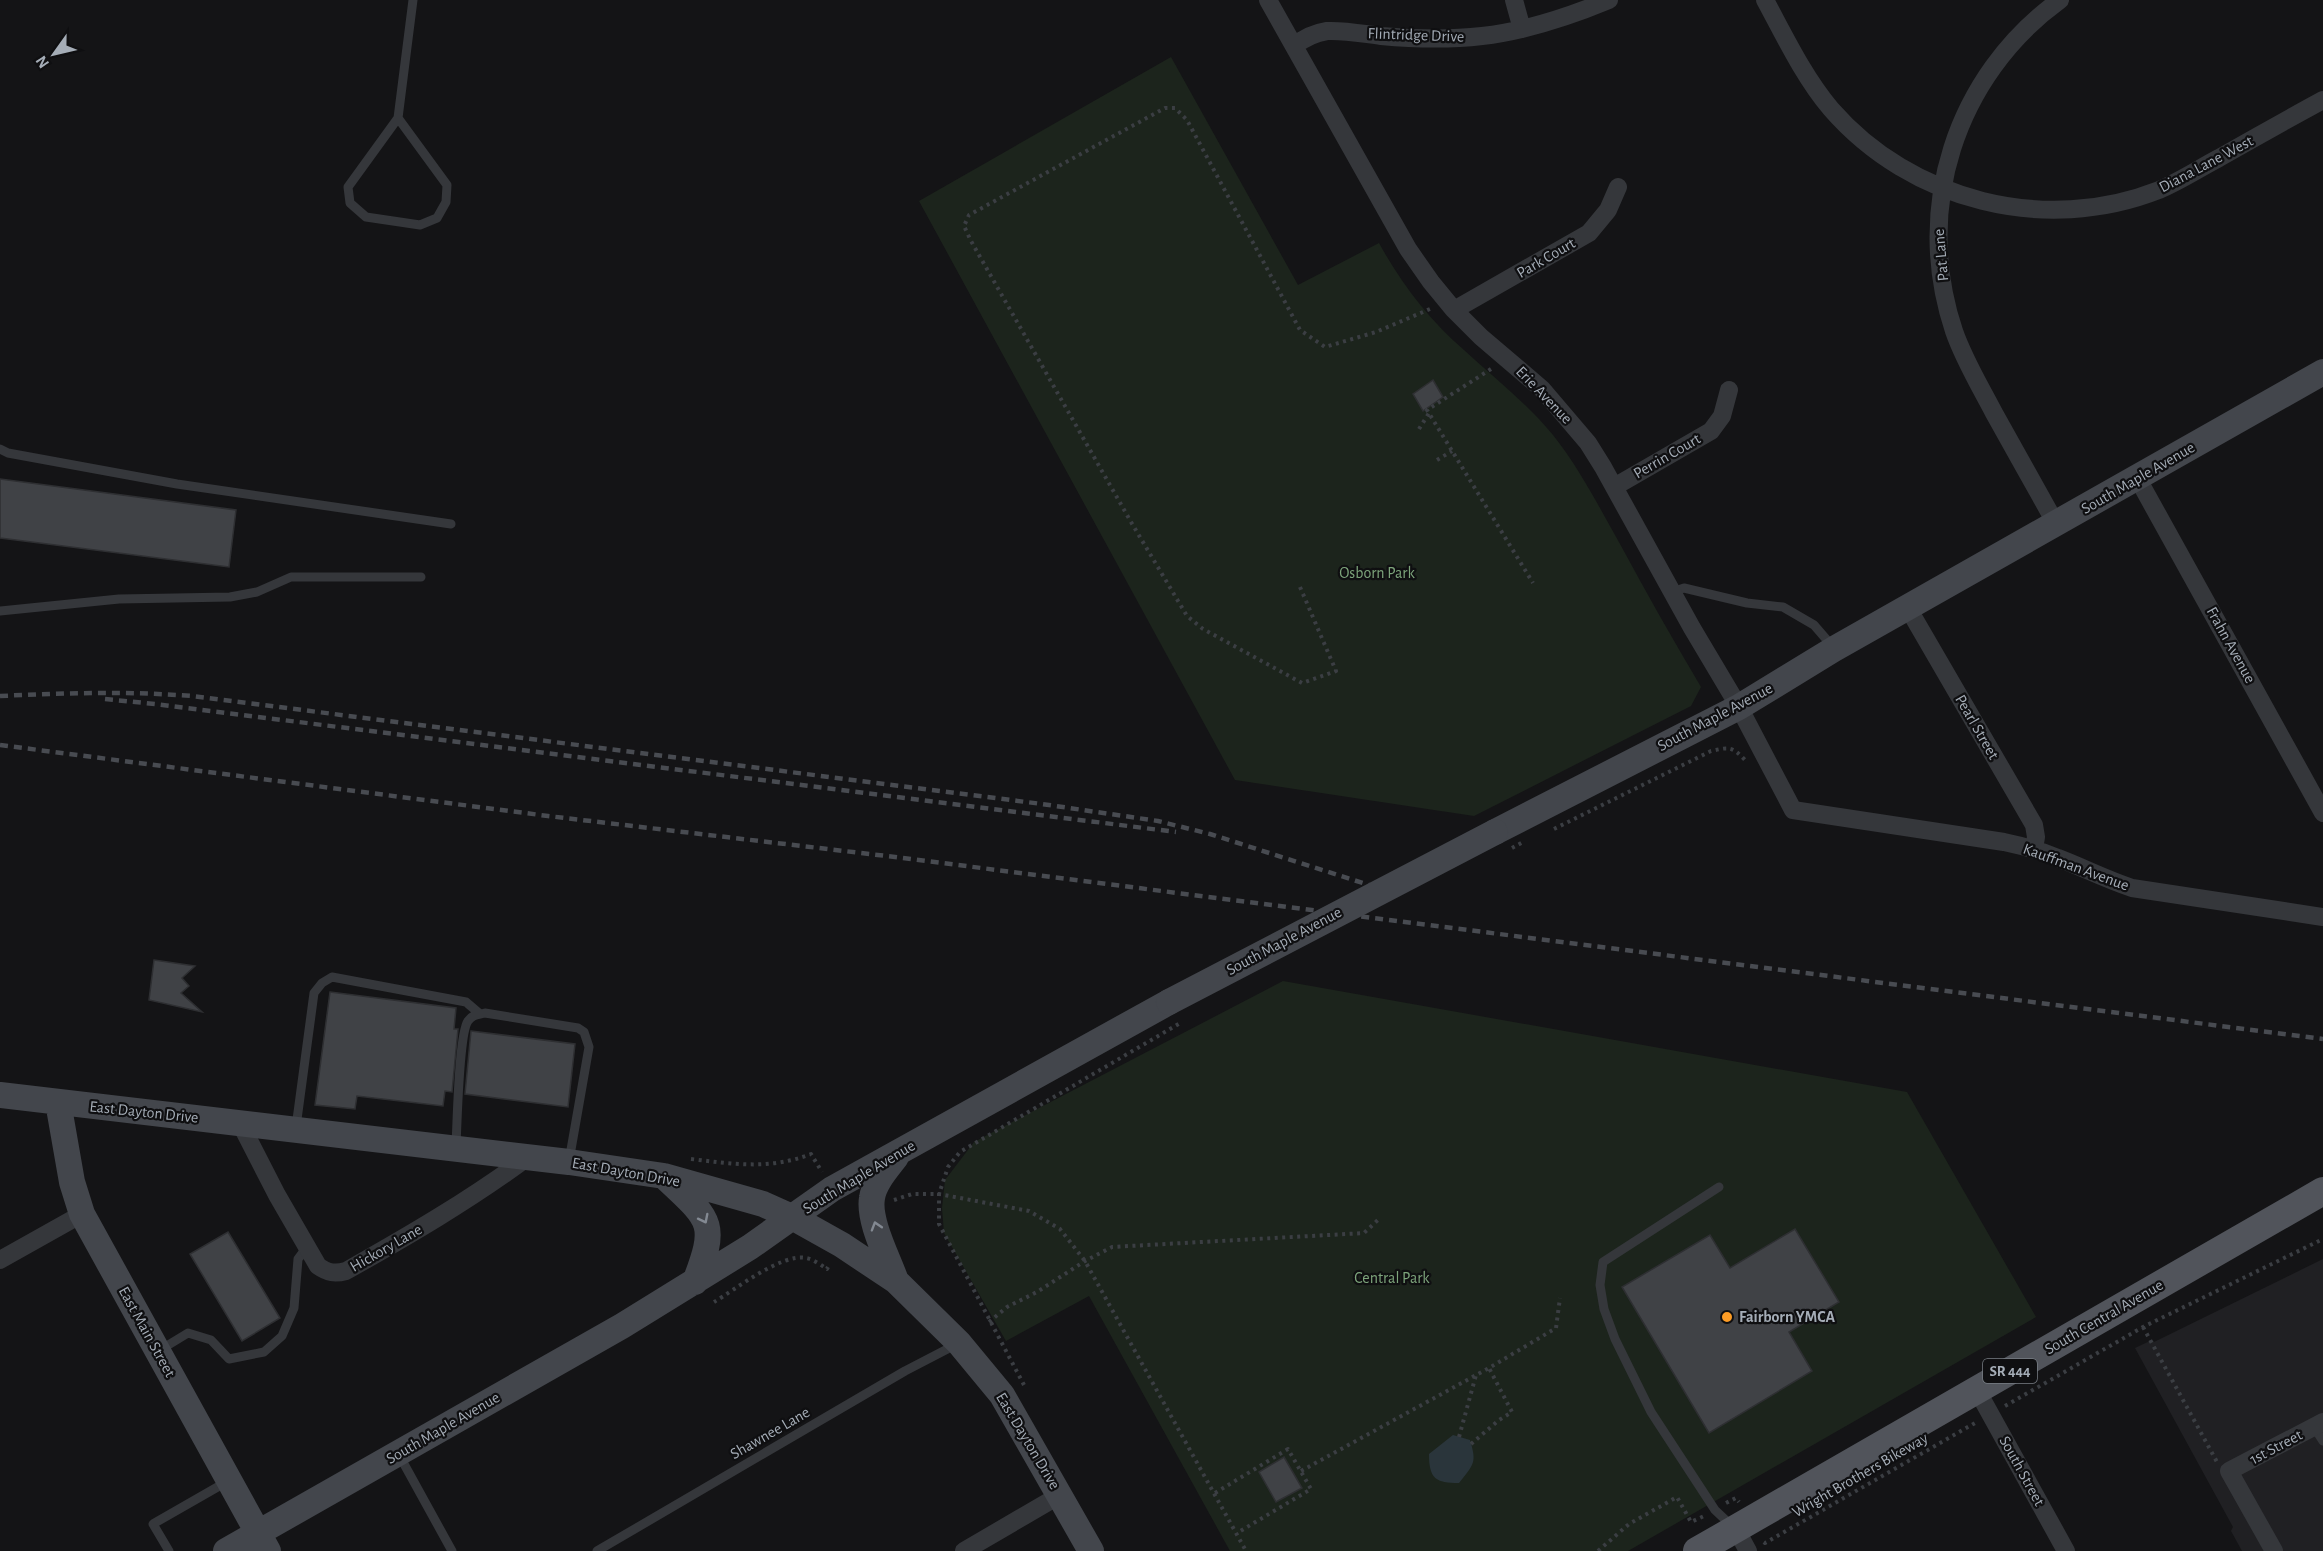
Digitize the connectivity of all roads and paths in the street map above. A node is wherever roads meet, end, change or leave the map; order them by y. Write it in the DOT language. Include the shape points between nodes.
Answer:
graph roads {
  1 [pos="412,0"];
  2 [pos="1268,0"];
  3 [pos="1514,0"];
  4 [pos="1609,0"];
  5 [pos="1765,0"];
  6 [pos="2060,0"];
  7 [pos="1522,29"];
  8 [pos="1294,46"];
  9 [pos="2323,100"];
  10 [pos="398,117"];
  11 [pos="1618,187"];
  12 [pos="1941,188"];
  13 [pos="1451,305"];
  14 [pos="1507,358"];
  15 [pos="2323,372"];
  16 [pos="1729,390"];
  17 [pos="1429,413"];
  18 [pos="1419,429"];
  19 [pos="0,450"];
  20 [pos="1452,451"];
  21 [pos="1437,460"];
  22 [pos="2138,478"];
  23 [pos="1614,487"];
  24 [pos="451,524"];
  25 [pos="2056,524"];
  26 [pos="421,577"];
  27 [pos="1533,583"];
  28 [pos="1300,587"];
  29 [pos="1672,592"];
  30 [pos="1908,608"];
  31 [pos="0,611"];
  32 [pos="1834,649"];
  33 [pos="1738,707"];
  34 [pos="1747,762"];
  35 [pos="1793,810"];
  36 [pos="2323,813"];
  37 [pos="1552,830"];
  38 [pos="1532,838"];
  39 [pos="1522,842"];
  40 [pos="2034,849"];
  41 [pos="2323,917"];
  42 [pos="480,1014"];
  43 [pos="1190,1017"];
  44 [pos="0,1095"];
  45 [pos="58,1102"];
  46 [pos="240,1123"];
  47 [pos="296,1129"];
  48 [pos="456,1149"];
  49 [pos="900,1152"];
  50 [pos="528,1157"];
  51 [pos="569,1162"];
  52 [pos="730,1164"];
  53 [pos="731,1172"];
  54 [pos="664,1176"];
  55 [pos="1719,1187"];
  56 [pos="2323,1191"];
  57 [pos="939,1194"];
  58 [pos="892,1200"];
  59 [pos="82,1214"];
  60 [pos="792,1217"];
  61 [pos="1380,1219"];
  62 [pos="2323,1239"];
  63 [pos="307,1247"];
  64 [pos="0,1260"];
  65 [pos="1085,1261"];
  66 [pos="828,1267"];
  67 [pos="896,1281"];
  68 [pos="695,1282"];
  69 [pos="1560,1298"];
  70 [pos="714,1302"];
  71 [pos="989,1322"];
  72 [pos="2143,1327"];
  73 [pos="959,1343"];
  74 [pos="158,1351"];
  75 [pos="1489,1368"];
  76 [pos="1476,1374"];
  77 [pos="1977,1390"];
  78 [pos="1030,1395"];
  79 [pos="2002,1407"];
  80 [pos="1972,1424"];
  81 [pos="2320,1430"];
  82 [pos="1459,1437"];
  83 [pos="1471,1444"];
  84 [pos="398,1453"];
  85 [pos="2229,1471"];
  86 [pos="1301,1472"];
  87 [pos="229,1480"];
  88 [pos="1215,1492"];
  89 [pos="1060,1495"];
  90 [pos="1696,1519"];
  91 [pos="1237,1533"];
  92 [pos="1748,1540"];
  93 [pos="263,1542"];
  94 [pos="169,1551"];
  95 [pos="226,1551"];
  96 [pos="452,1551"];
  97 [pos="597,1551"];
  98 [pos="964,1551"];
  99 [pos="1091,1551"];
  100 [pos="1246,1551"];
  101 [pos="1598,1551"];
  102 [pos="1697,1551"];
  103 [pos="2066,1551"];
  104 [pos="2274,1551"];
  1 -- 10 [label="lane"];
  2 -- 8 [label="street, Erie Avenue"];
  3 -- 7 [label="street"];
  4 -- 7 [label="street, Flintridge Drive"];
  5 -- 12 [label="street, Diana Lane West" via="1806,73 1839,117 1880,154"];
  6 -- 12 [label="street, Pat Lane" via="2019,36 1986,76 1961,122"];
  7 -- 8 [label="street, Flintridge Drive" via="1441,39 1329,31"];
  8 -- 13 [label="street, Erie Avenue" via="1408,249"];
  9 -- 12 [label="street, Diana Lane West" via="2170,185 2123,201 2074,209 2023,208 1968,198"];
  10 -- 10 [label="lane" via="348,187 350,203 366,217 420,225 437,218 446,202 447,185"];
  11 -- 13 [label="street, Park Court" via="1608,210 1589,234"];
  12 -- 25 [label="street, Pat Lane" via="1939,260 1954,331 1968,364"];
  13 -- 14 [label="street, Erie Avenue"];
  13 -- 28 [label="path" via="1326,347 1312,339 1300,330 1186,120 1175,108 1166,108 969,215 964,226 971,241 1187,616 1203,629 1302,683 1336,671"];
  14 -- 17 [label="path" via="1427,410"];
  14 -- 23 [label="street, Erie Avenue" via="1570,421"];
  15 -- 22 [label="main road, South Maple Avenue"];
  16 -- 23 [label="street, Perrin Court" via="1722,416 1711,431"];
  17 -- 18 [label="path"];
  17 -- 20 [label="path"];
  19 -- 24 [label="lane" via="177,484"];
  20 -- 21 [label="path"];
  20 -- 27 [label="path"];
  22 -- 25 [label="main road, South Maple Avenue"];
  22 -- 36 [label="street, Frahn Avenue"];
  23 -- 29 [label="street, Erie Avenue"];
  25 -- 30 [label="main road, South Maple Avenue"];
  26 -- 31 [label="lane" via="291,577 257,592 231,597 119,599"];
  29 -- 32 [label="lane" via="1684,588 1783,607 1814,625"];
  29 -- 33 [label="street, Erie Avenue"];
  30 -- 32 [label="main road, South Maple Avenue"];
  30 -- 40 [label="street, Pearl Street" via="2034,825"];
  32 -- 33 [label="main road, South Maple Avenue"];
  33 -- 35 [label="street, Erie Avenue"];
  33 -- 49 [label="main road, South Maple Avenue, bridge" via="1169,1002"];
  34 -- 37 [label="path" via="1728,747 1711,751"];
  35 -- 40 [label="street, Kauffman Avenue"];
  38 -- 39 [label="path"];
  40 -- 41 [label="street, Kauffman Avenue" via="2132,888"];
  42 -- 47 [label="lane" via="466,1002 332,977 322,982 314,993"];
  42 -- 48 [label="lane" via="467,1022"];
  42 -- 51 [label="lane" via="584,1032 589,1047"];
  43 -- 57 [label="path" via="960,1152 948,1167"];
  44 -- 45 [label="main road, East Dayton Drive"];
  45 -- 46 [label="main road, East Dayton Drive"];
  45 -- 59 [label="main road, East Main Street" via="72,1182"];
  46 -- 47 [label="main road, East Dayton Drive"];
  46 -- 63 [label="street, Hickory Lane"];
  47 -- 48 [label="main road, East Dayton Drive"];
  48 -- 50 [label="main road, East Dayton Drive"];
  49 -- 60 [label="main road, South Maple Avenue" via="832,1189"];
  67 -- 49 [label="main road, one-way" via="874,1222 872,1197 880,1177"];
  50 -- 51 [label="main road, East Dayton Drive"];
  50 -- 63 [label="street, Hickory Lane" via="491,1184 346,1271 327,1272 318,1266"];
  51 -- 54 [label="main road, East Dayton Drive"];
  52 -- 53 [label="path"];
  54 -- 60 [label="main road, East Dayton Drive" via="763,1204"];
  54 -- 68 [label="main road, one-way" via="697,1207 708,1227 706,1253"];
  55 -- 92 [label="lane" via="1603,1262 1600,1285 1615,1339 1651,1412 1714,1510"];
  56 -- 77 [label="main road, South Central Avenue / SR 444"];
  57 -- 58 [label="path" via="912,1194"];
  57 -- 65 [label="path" via="1029,1211 1060,1228"];
  57 -- 71 [label="path" via="939,1224"];
  59 -- 64 [label="street"];
  59 -- 74 [label="main road, East Main Street"];
  60 -- 67 [label="main road, East Dayton Drive"];
  60 -- 68 [label="main road, South Maple Avenue"];
  61 -- 65 [label="path" via="1364,1233 1112,1247"];
  62 -- 72 [label="path"];
  63 -- 74 [label="lane" via="298,1259 294,1308 282,1336 264,1352 229,1359 211,1340 188,1334"];
  65 -- 71 [label="path" via="1007,1307"];
  65 -- 88 [label="path"];
  66 -- 70 [label="path" via="809,1258 794,1257"];
  67 -- 73 [label="main road, East Dayton Drive"];
  68 -- 84 [label="main road, South Maple Avenue"];
  69 -- 75 [label="path" via="1556,1328"];
  71 -- 78 [label="path"];
  72 -- 79 [label="path"];
  72 -- 85 [label="path" via="2216,1461"];
  73 -- 89 [label="main road, East Dayton Drive" via="1002,1395"];
  73 -- 97 [label="lane, Shawnee Lane"];
  74 -- 87 [label="main road, East Main Street"];
  75 -- 76 [label="path"];
  75 -- 83 [label="path" via="1512,1412"];
  76 -- 82 [label="path"];
  76 -- 86 [label="path"];
  77 -- 92 [label="main road, South Central Avenue / SR 444"];
  77 -- 103 [label="street, South Street"];
  80 -- 92 [label="path, Wright Brothers Bikeway" via="1765,1543"];
  81 -- 85 [label="street, 1st Street"];
  84 -- 93 [label="main road, South Maple Avenue"];
  84 -- 96 [label="lane"];
  85 -- 104 [label="street"];
  86 -- 88 [label="path" via="1288,1449"];
  86 -- 91 [label="path" via="1311,1489"];
  87 -- 93 [label="main road, East Main Street"];
  87 -- 94 [label="lane" via="153,1524"];
  88 -- 91 [label="path"];
  89 -- 98 [label="street"];
  89 -- 99 [label="main road, East Dayton Drive"];
  90 -- 101 [label="path" via="1691,1522 1677,1497 1629,1524"];
  91 -- 100 [label="path"];
  92 -- 102 [label="main road, South Central Avenue / SR 444"];
  93 -- 95 [label="main road, South Maple Avenue"];
}
